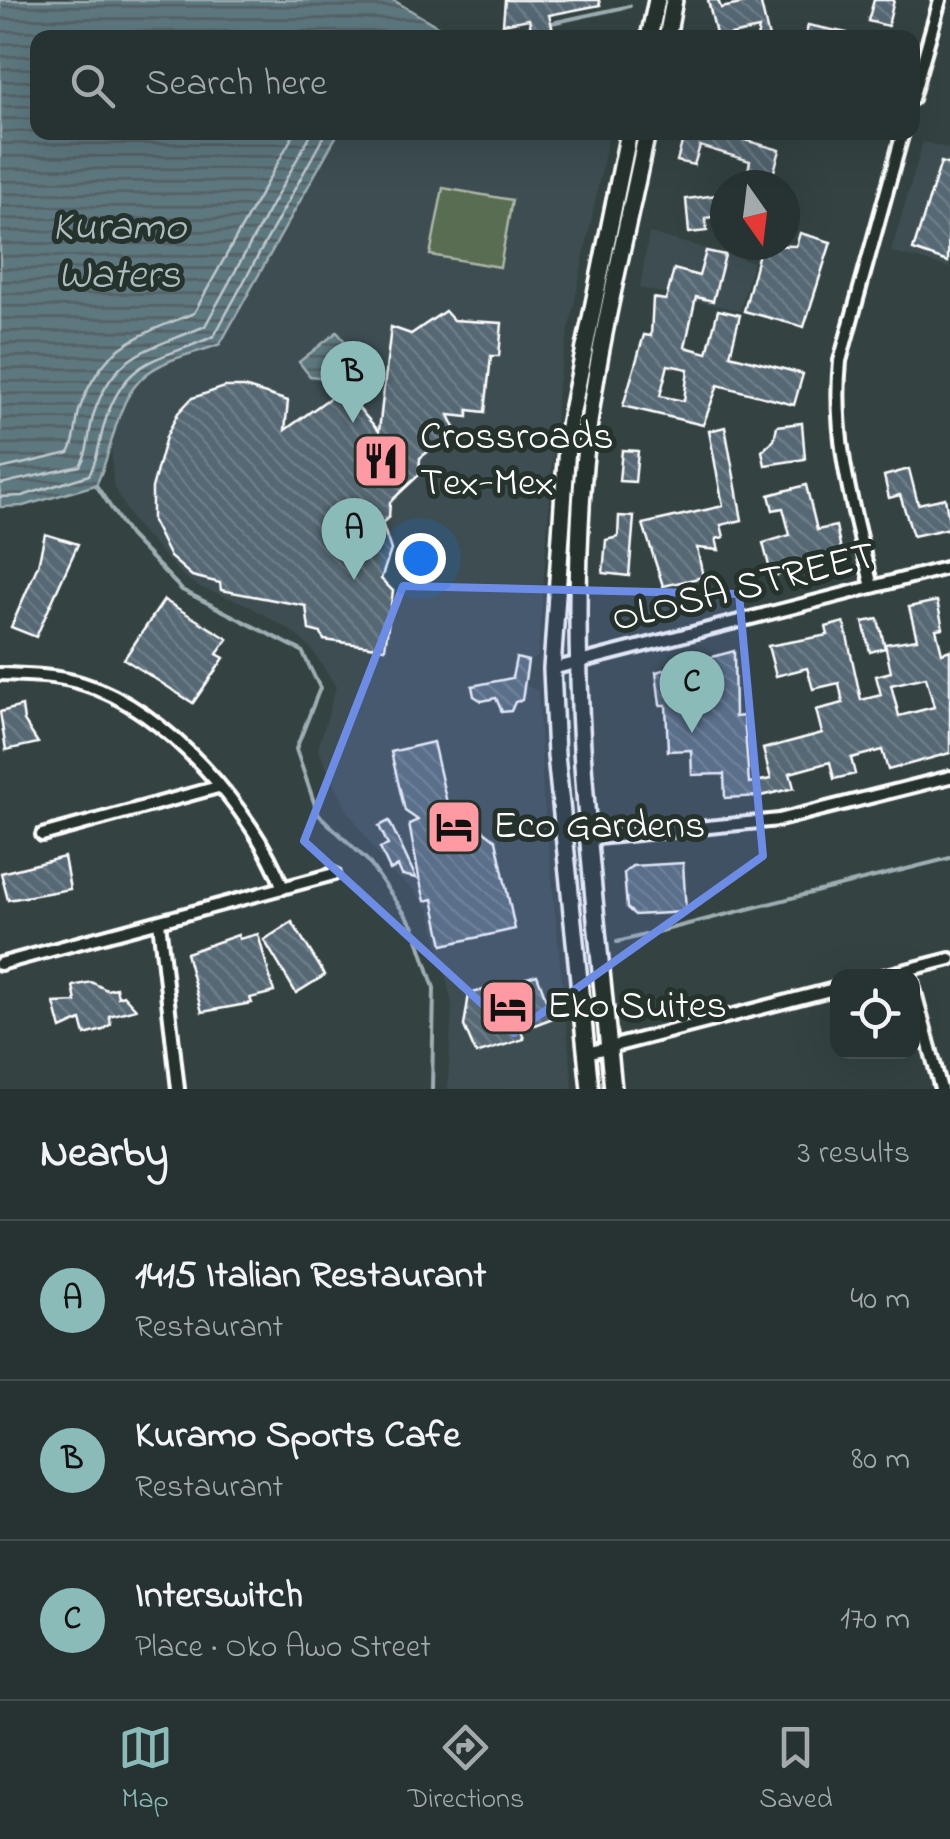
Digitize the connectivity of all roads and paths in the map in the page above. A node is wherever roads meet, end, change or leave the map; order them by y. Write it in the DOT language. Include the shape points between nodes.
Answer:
graph roads {
  1 [pos="657,0"];
  2 [pos="674,0"];
  3 [pos="940,0"];
  4 [pos="651,30"];
  5 [pos="668,30"];
  6 [pos="920,71"];
  7 [pos="627,140"];
  8 [pos="645,140"];
  9 [pos="902,140"];
  10 [pos="950,567"];
  11 [pos="872,587"];
  12 [pos="576,663"];
  13 [pos="552,668"];
  14 [pos="0,674"];
  15 [pos="950,777"];
  16 [pos="218,787"];
  17 [pos="42,836"];
  18 [pos="588,839"];
  19 [pos="334,874"];
  20 [pos="282,888"];
  21 [pos="158,922"];
  22 [pos="950,959"];
  23 [pos="0,964"];
  24 [pos="920,972"];
  25 [pos="830,990"];
  26 [pos="920,1010"];
  27 [pos="608,1048"];
  28 [pos="587,1052"];
  29 [pos="178,1089"];
  30 [pos="590,1089"];
  31 [pos="612,1089"];
  32 [pos="941,1089"];
  1 -- 4 [label="main road"];
  2 -- 5 [label="main road"];
  3 -- 6 [label="street"];
  7 -- 13 [label="main road" via="568,431"];
  8 -- 12 [label="main road" via="591,405"];
  9 -- 11 [label="street" via="840,361 837,394 838,442"];
  10 -- 11 [label="street, OLOSA STREET"];
  11 -- 12 [label="street, OLOSA STREET"];
  12 -- 13 [label="street, OLOSA STREET"];
  12 -- 18 [label="main road"];
  13 -- 28 [label="main road"];
  14 -- 16 [label="street" via="86,684 117,699 148,718"];
  15 -- 18 [label="street" via="780,820"];
  16 -- 17 [label="street"];
  16 -- 20 [label="street" via="250,824"];
  18 -- 27 [label="main road"];
  19 -- 20 [label="street"];
  20 -- 21 [label="street"];
  21 -- 23 [label="street"];
  21 -- 29 [label="street"];
  22 -- 24 [label="street"];
  25 -- 27 [label="street"];
  26 -- 32 [label="street"];
  27 -- 28 [label="street"];
  27 -- 31 [label="main road"];
  28 -- 30 [label="main road"];
}
